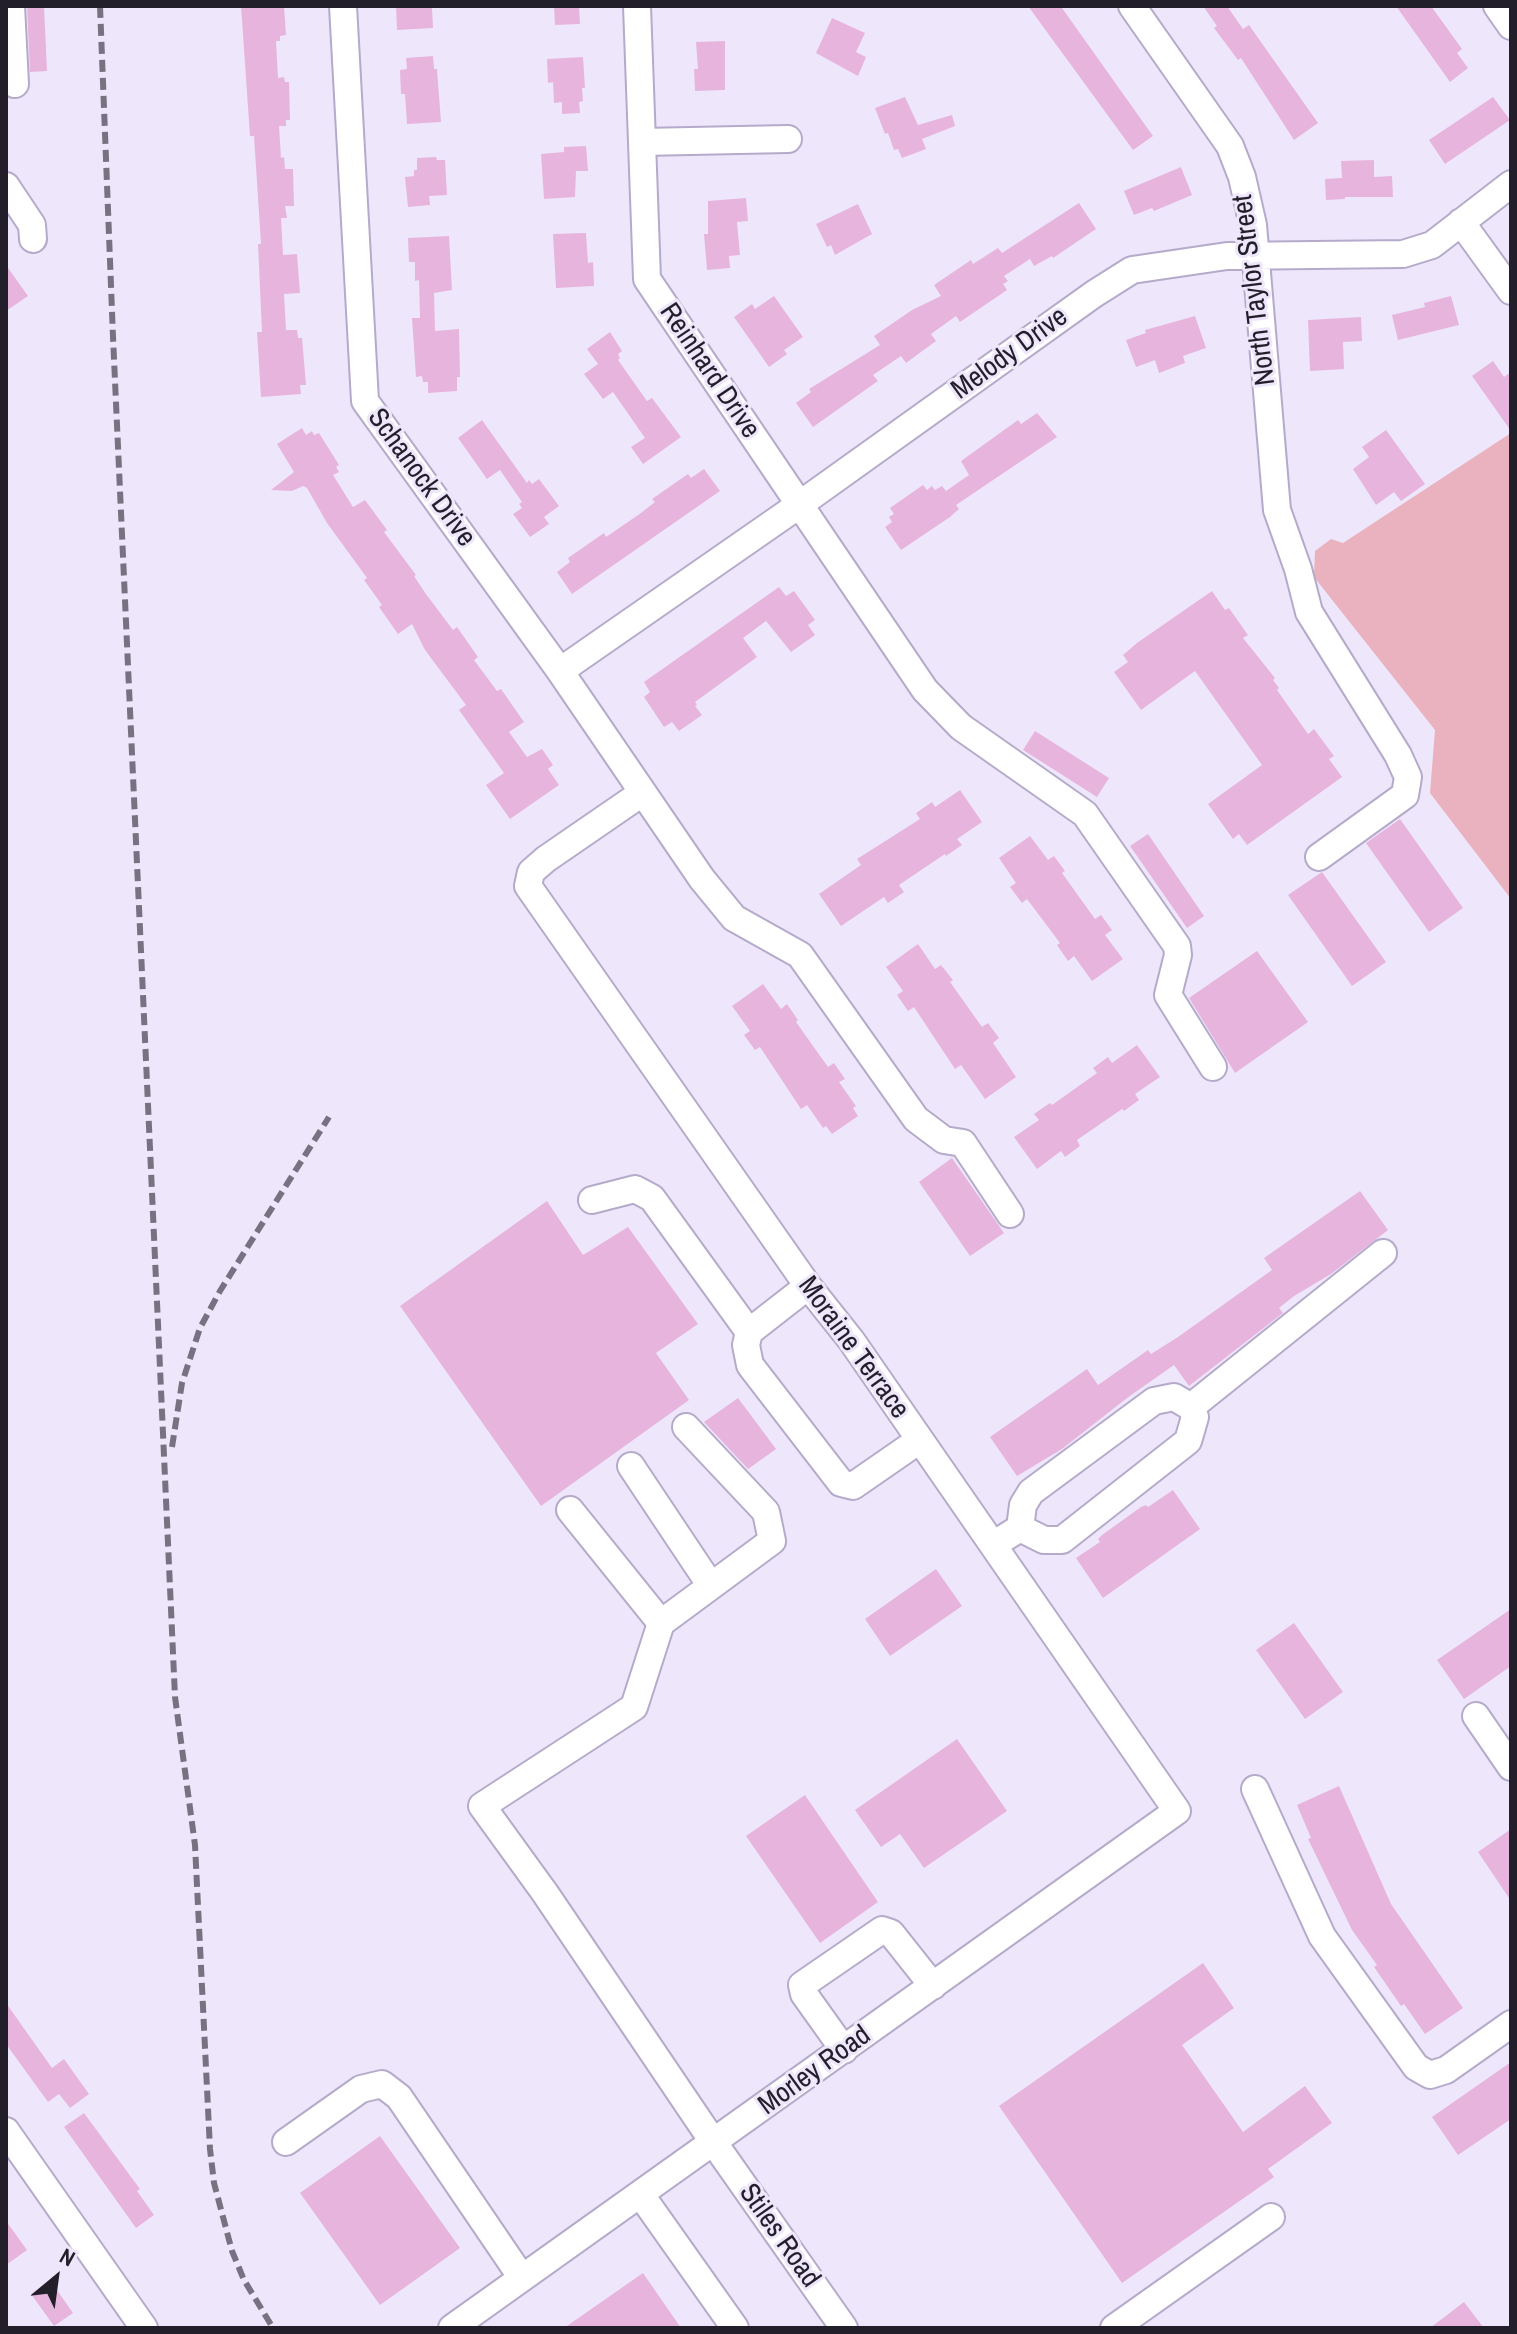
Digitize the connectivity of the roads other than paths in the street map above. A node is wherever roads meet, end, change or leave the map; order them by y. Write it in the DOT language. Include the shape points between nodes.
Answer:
graph roads {
  1 [pos="11,6"];
  2 [pos="343,6"];
  3 [pos="637,6"];
  4 [pos="1132,6"];
  5 [pos="1497,6"];
  6 [pos="1511,26"];
  7 [pos="15,84"];
  8 [pos="788,139"];
  9 [pos="642,142"];
  10 [pos="1511,184"];
  11 [pos="6,186"];
  12 [pos="1461,222"];
  13 [pos="33,239"];
  14 [pos="1256,256"];
  15 [pos="1511,291"];
  16 [pos="799,505"];
  17 [pos="560,671"];
  18 [pos="642,793"];
  19 [pos="1319,857"];
  20 [pos="1213,1067"];
  21 [pos="592,1200"];
  22 [pos="1010,1214"];
  23 [pos="1383,1253"];
  24 [pos="808,1286"];
  25 [pos="749,1332"];
  26 [pos="1191,1407"];
  27 [pos="686,1427"];
  28 [pos="918,1441"];
  29 [pos="631,1466"];
  30 [pos="570,1510"];
  31 [pos="1020,1528"];
  32 [pos="993,1545"];
  33 [pos="711,1586"];
  34 [pos="661,1623"];
  35 [pos="1476,1716"];
  36 [pos="1511,1767"];
  37 [pos="1255,1789"];
  38 [pos="1177,1811"];
  39 [pos="933,1986"];
  40 [pos="1511,2024"];
  41 [pos="844,2050"];
  42 [pos="6,2131"];
  43 [pos="286,2142"];
  44 [pos="714,2143"];
  45 [pos="641,2195"];
  46 [pos="1271,2217"];
  47 [pos="522,2278"];
  48 [pos="144,2328"];
  49 [pos="452,2328"];
  50 [pos="735,2328"];
  51 [pos="844,2328"];
  52 [pos="1114,2328"];
  1 -- 7 [label="street"];
  2 -- 17 [label="street, Schanock Drive" via="365,401"];
  3 -- 9 [label="street, Reinhard Drive"];
  4 -- 14 [label="street, North Taylor Street" via="1230,146 1242,177"];
  5 -- 6 [label="street"];
  8 -- 9 [label="street"];
  9 -- 16 [label="street, Reinhard Drive" via="647,279"];
  10 -- 12 [label="street, Melody Drive"];
  11 -- 13 [label="street" via="32,225"];
  12 -- 14 [label="street, Melody Drive" via="1432,245 1403,254"];
  12 -- 15 [label="street"];
  14 -- 16 [label="street, Melody Drive" via="1132,270"];
  14 -- 19 [label="street, North Taylor Street" via="1277,510 1309,612 1408,777 1405,795"];
  16 -- 17 [label="street, Melody Drive"];
  16 -- 20 [label="street, Reinhard Drive" via="925,690 961,727 1085,814 1177,946 1168,995"];
  17 -- 18 [label="street, Schanock Drive"];
  18 -- 22 [label="street, Schanock Drive" via="734,918 800,955 916,1119 944,1140 963,1143"];
  18 -- 24 [label="street, Moraine Terrace" via="531,872 528,886"];
  21 -- 25 [label="street" via="635,1189 652,1198"];
  23 -- 26 [label="street"];
  24 -- 25 [label="street"];
  24 -- 28 [label="street, Moraine Terrace"];
  25 -- 28 [label="street" via="750,1365 841,1483 853,1486"];
  26 -- 31 [label="street" via="1174,1397 1154,1401 1031,1492"];
  26 -- 31 [label="street" via="1195,1417 1188,1441 1062,1540 1044,1540"];
  27 -- 33 [label="street" via="766,1512 772,1541"];
  28 -- 32 [label="street, Moraine Terrace"];
  29 -- 33 [label="street"];
  30 -- 34 [label="street"];
  31 -- 32 [label="street"];
  32 -- 38 [label="street, Moraine Terrace"];
  33 -- 34 [label="street"];
  34 -- 44 [label="street, Stiles Road" via="634,1707 482,1806"];
  35 -- 36 [label="street"];
  37 -- 40 [label="street" via="1322,1936 1416,2067 1430,2075 1446,2070"];
  38 -- 39 [label="street, Morley Road"];
  39 -- 41 [label="street, Morley Road"];
  39 -- 41 [label="street" via="891,1933 882,1930 802,1985"];
  41 -- 44 [label="street, Morley Road"];
  42 -- 48 [label="street"];
  43 -- 47 [label="street" via="361,2089 382,2084 399,2097"];
  44 -- 45 [label="street, Morley Road"];
  44 -- 51 [label="street, Stiles Road"];
  45 -- 47 [label="street, Morley Road"];
  45 -- 50 [label="street"];
  46 -- 52 [label="street"];
  47 -- 49 [label="street, Morley Road"];
}
